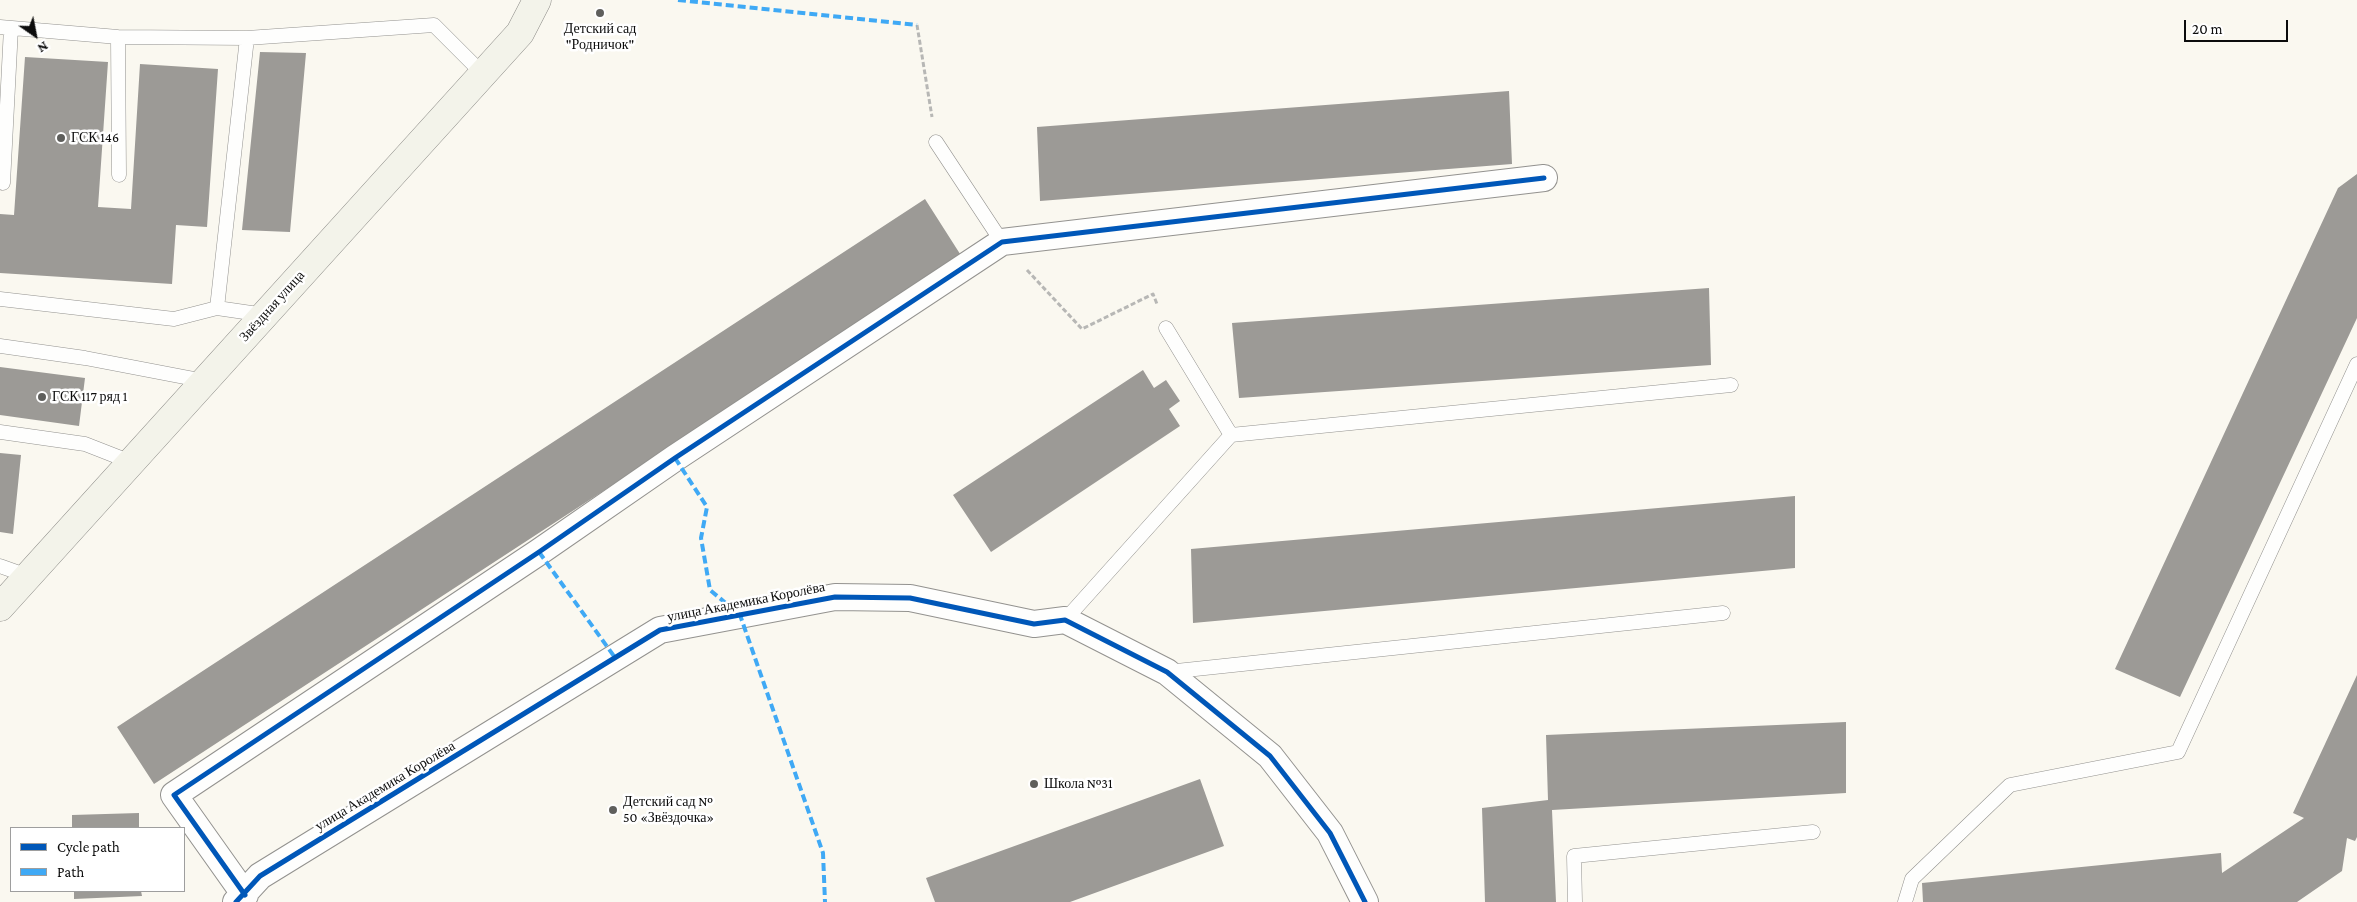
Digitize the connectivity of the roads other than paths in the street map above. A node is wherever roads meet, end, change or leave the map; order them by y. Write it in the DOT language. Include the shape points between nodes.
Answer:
graph roads {
  1 [pos="537,0"];
  2 [pos="5,27"];
  3 [pos="118,37"];
  4 [pos="247,38"];
  5 [pos="483,74"];
  6 [pos="936,142"];
  7 [pos="119,175"];
  8 [pos="1544,178"];
  9 [pos="3,183"];
  10 [pos="1002,242"];
  11 [pos="0,299"];
  12 [pos="217,308"];
  13 [pos="265,315"];
  14 [pos="1166,328"];
  15 [pos="0,346"];
  16 [pos="2357,364"];
  17 [pos="205,381"];
  18 [pos="1731,385"];
  19 [pos="0,432"];
  20 [pos="1231,435"];
  21 [pos="131,462"];
  22 [pos="0,566"];
  23 [pos="28,576"];
  24 [pos="0,607"];
  25 [pos="1723,613"];
  26 [pos="1065,620"];
  27 [pos="1167,672"];
  28 [pos="1813,832"];
  29 [pos="241,898"];
  30 [pos="1365,902"];
  31 [pos="1575,902"];
  32 [pos="1905,902"];
  1 -- 5 [label="street, Звёздная улица" via="520,33"];
  2 -- 3 [label="lane"];
  2 -- 9 [label="lane"];
  3 -- 4 [label="lane"];
  3 -- 7 [label="lane"];
  4 -- 5 [label="lane" via="434,25"];
  4 -- 12 [label="lane"];
  5 -- 13 [label="street, Звёздная улица"];
  6 -- 10 [label="lane"];
  8 -- 10 [label="street"];
  10 -- 29 [label="street" via="683,452 174,795"];
  11 -- 12 [label="lane" via="174,319"];
  12 -- 13 [label="lane"];
  13 -- 17 [label="street, Звёздная улица"];
  14 -- 20 [label="lane"];
  15 -- 17 [label="lane"];
  16 -- 32 [label="lane" via="2178,752 2010,786 1912,879"];
  17 -- 21 [label="street, Звёздная улица"];
  18 -- 20 [label="lane"];
  19 -- 21 [label="lane" via="85,444"];
  20 -- 26 [label="lane"];
  21 -- 23 [label="street, Звёздная улица"];
  22 -- 23 [label="lane"];
  23 -- 24 [label="street, Звёздная улица"];
  25 -- 27 [label="lane"];
  26 -- 27 [label="street"];
  26 -- 29 [label="street, улица Академика Королёва" via="1034,624 910,598 835,596 660,630 260,876"];
  27 -- 30 [label="street" via="1270,756 1330,834"];
  28 -- 31 [label="lane" via="1574,856"];
}
